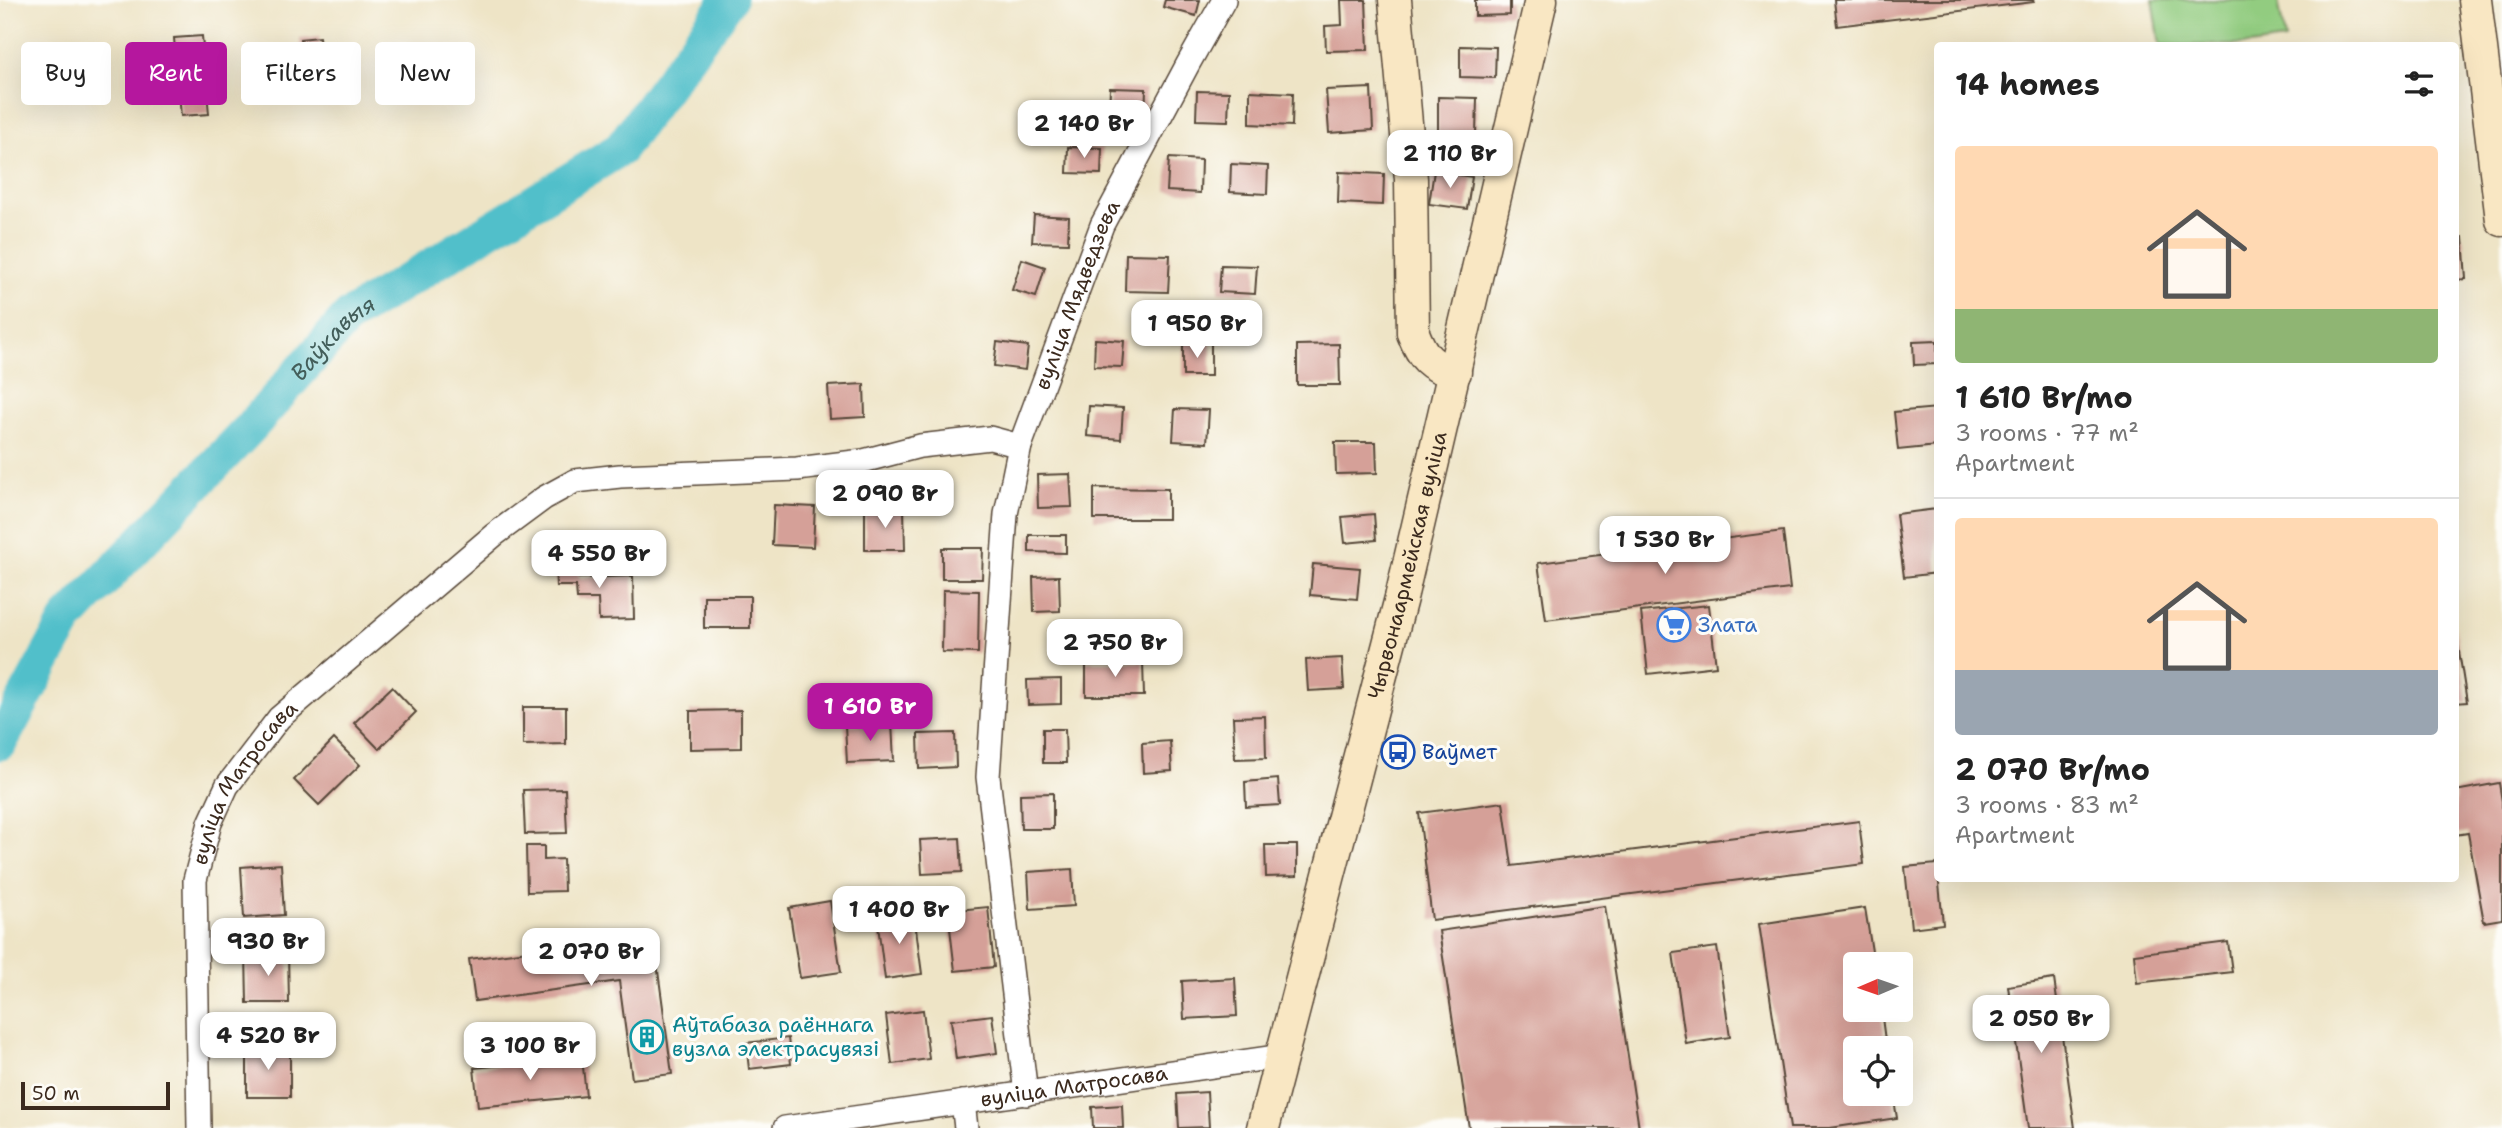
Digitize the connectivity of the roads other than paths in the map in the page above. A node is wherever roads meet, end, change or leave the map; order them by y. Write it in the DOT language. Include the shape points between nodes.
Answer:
graph roads {
  1 [pos="1224,0"];
  2 [pos="1395,0"];
  3 [pos="1541,0"];
  4 [pos="2475,0"];
  5 [pos="2502,220"];
  6 [pos="1454,372"];
  7 [pos="1020,446"];
  8 [pos="1282,1056"];
  9 [pos="1026,1094"];
  10 [pos="962,1102"];
  11 [pos="199,1128"];
  12 [pos="785,1128"];
  13 [pos="966,1128"];
  14 [pos="1263,1128"];
  1 -- 7 [label="street, вуліца Мядведзева" via="1102,225"];
  2 -- 6 [label="street" via="1411,179 1412,333 1429,363"];
  3 -- 6 [label="street, Чырвонаармейская вуліца"];
  4 -- 5 [label="street"];
  6 -- 8 [label="street, Чырвонаармейская вуліца" via="1401,598"];
  7 -- 9 [label="street, вуліца Мядведзева" via="1006,513 988,777"];
  7 -- 11 [label="street, вуліца Матросава" via="990,438 797,469 575,481 494,535 279,718 227,786 210,823 195,880"];
  8 -- 9 [label="street, вуліца Матросава"];
  8 -- 14 [label="street, Чырвонаармейская вуліца"];
  9 -- 10 [label="street, вуліца Матросава"];
  10 -- 12 [label="street, вуліца Матросава"];
  10 -- 13 [label="street"];
}
